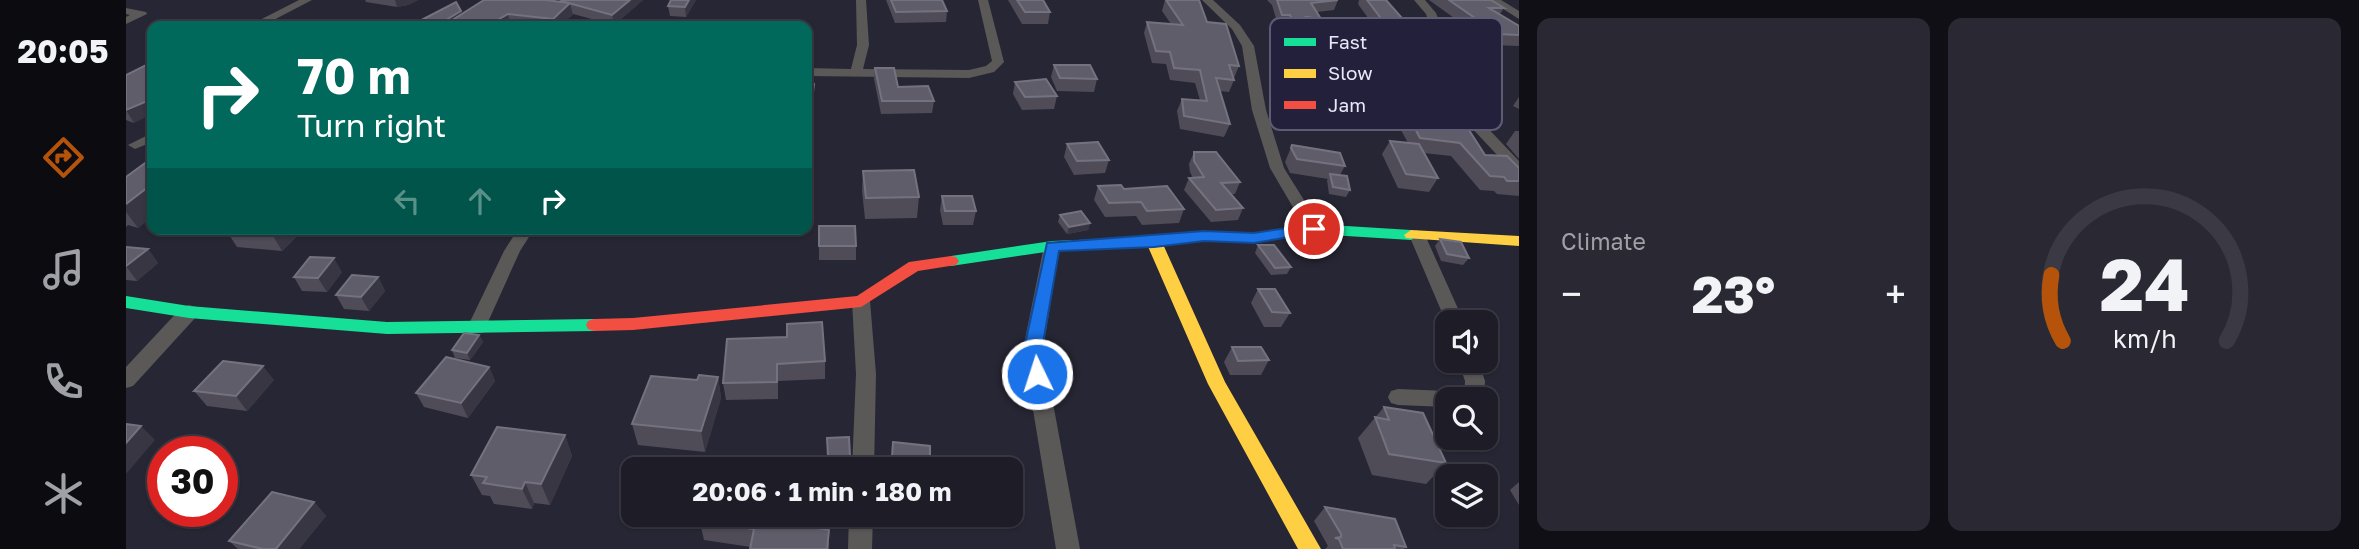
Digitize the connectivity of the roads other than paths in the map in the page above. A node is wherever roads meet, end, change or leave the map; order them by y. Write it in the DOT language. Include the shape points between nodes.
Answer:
graph roads {
  1 [pos="307,0"];
  2 [pos="861,0"];
  3 [pos="983,0"];
  4 [pos="1208,0"];
  5 [pos="1419,0"];
  6 [pos="1494,0"];
  7 [pos="126,11"];
  8 [pos="1519,16"];
  9 [pos="1432,18"];
  10 [pos="126,21"];
  11 [pos="264,21"];
  12 [pos="812,72"];
  13 [pos="856,73"];
  14 [pos="1482,130"];
  15 [pos="147,139"];
  16 [pos="135,145"];
  17 [pos="1519,170"];
  18 [pos="1314,229"];
  19 [pos="522,235"];
  20 [pos="1417,235"];
  21 [pos="1519,240"];
  22 [pos="1154,242"];
  23 [pos="1052,246"];
  24 [pos="861,301"];
  25 [pos="126,302"];
  26 [pos="1450,310"];
  27 [pos="189,312"];
  28 [pos="476,328"];
  29 [pos="126,380"];
  30 [pos="1398,397"];
  31 [pos="1435,399"];
  32 [pos="863,457"];
  33 [pos="861,527"];
  34 [pos="860,549"];
  35 [pos="1068,549"];
  36 [pos="1310,549"];
  1 -- 11 [label="street"];
  2 -- 13 [label="street" via="863,46"];
  3 -- 13 [label="street" via="998,62 990,69 969,74"];
  4 -- 18 [label="street" via="1248,46 1259,110 1278,168"];
  5 -- 9 [label="street"];
  6 -- 8 [label="street"];
  7 -- 10 [label="street" via="142,14"];
  12 -- 13 [label="street"];
  14 -- 17 [label="street"];
  15 -- 16 [label="street"];
  18 -- 20 [label="street"];
  18 -- 22 [label="street" via="1254,238 1204,236"];
  19 -- 28 [label="street"];
  20 -- 21 [label="street"];
  20 -- 26 [label="street"];
  22 -- 23 [label="street"];
  22 -- 36 [label="street" via="1217,384"];
  23 -- 24 [label="street" via="914,266"];
  23 -- 35 [label="street" via="1033,349"];
  24 -- 28 [label="street" via="633,324"];
  24 -- 32 [label="street" via="866,374"];
  25 -- 27 [label="street"];
  27 -- 28 [label="street" via="387,328"];
  27 -- 29 [label="street"];
  30 -- 31 [label="street"];
  33 -- 34 [label="street"];
}
